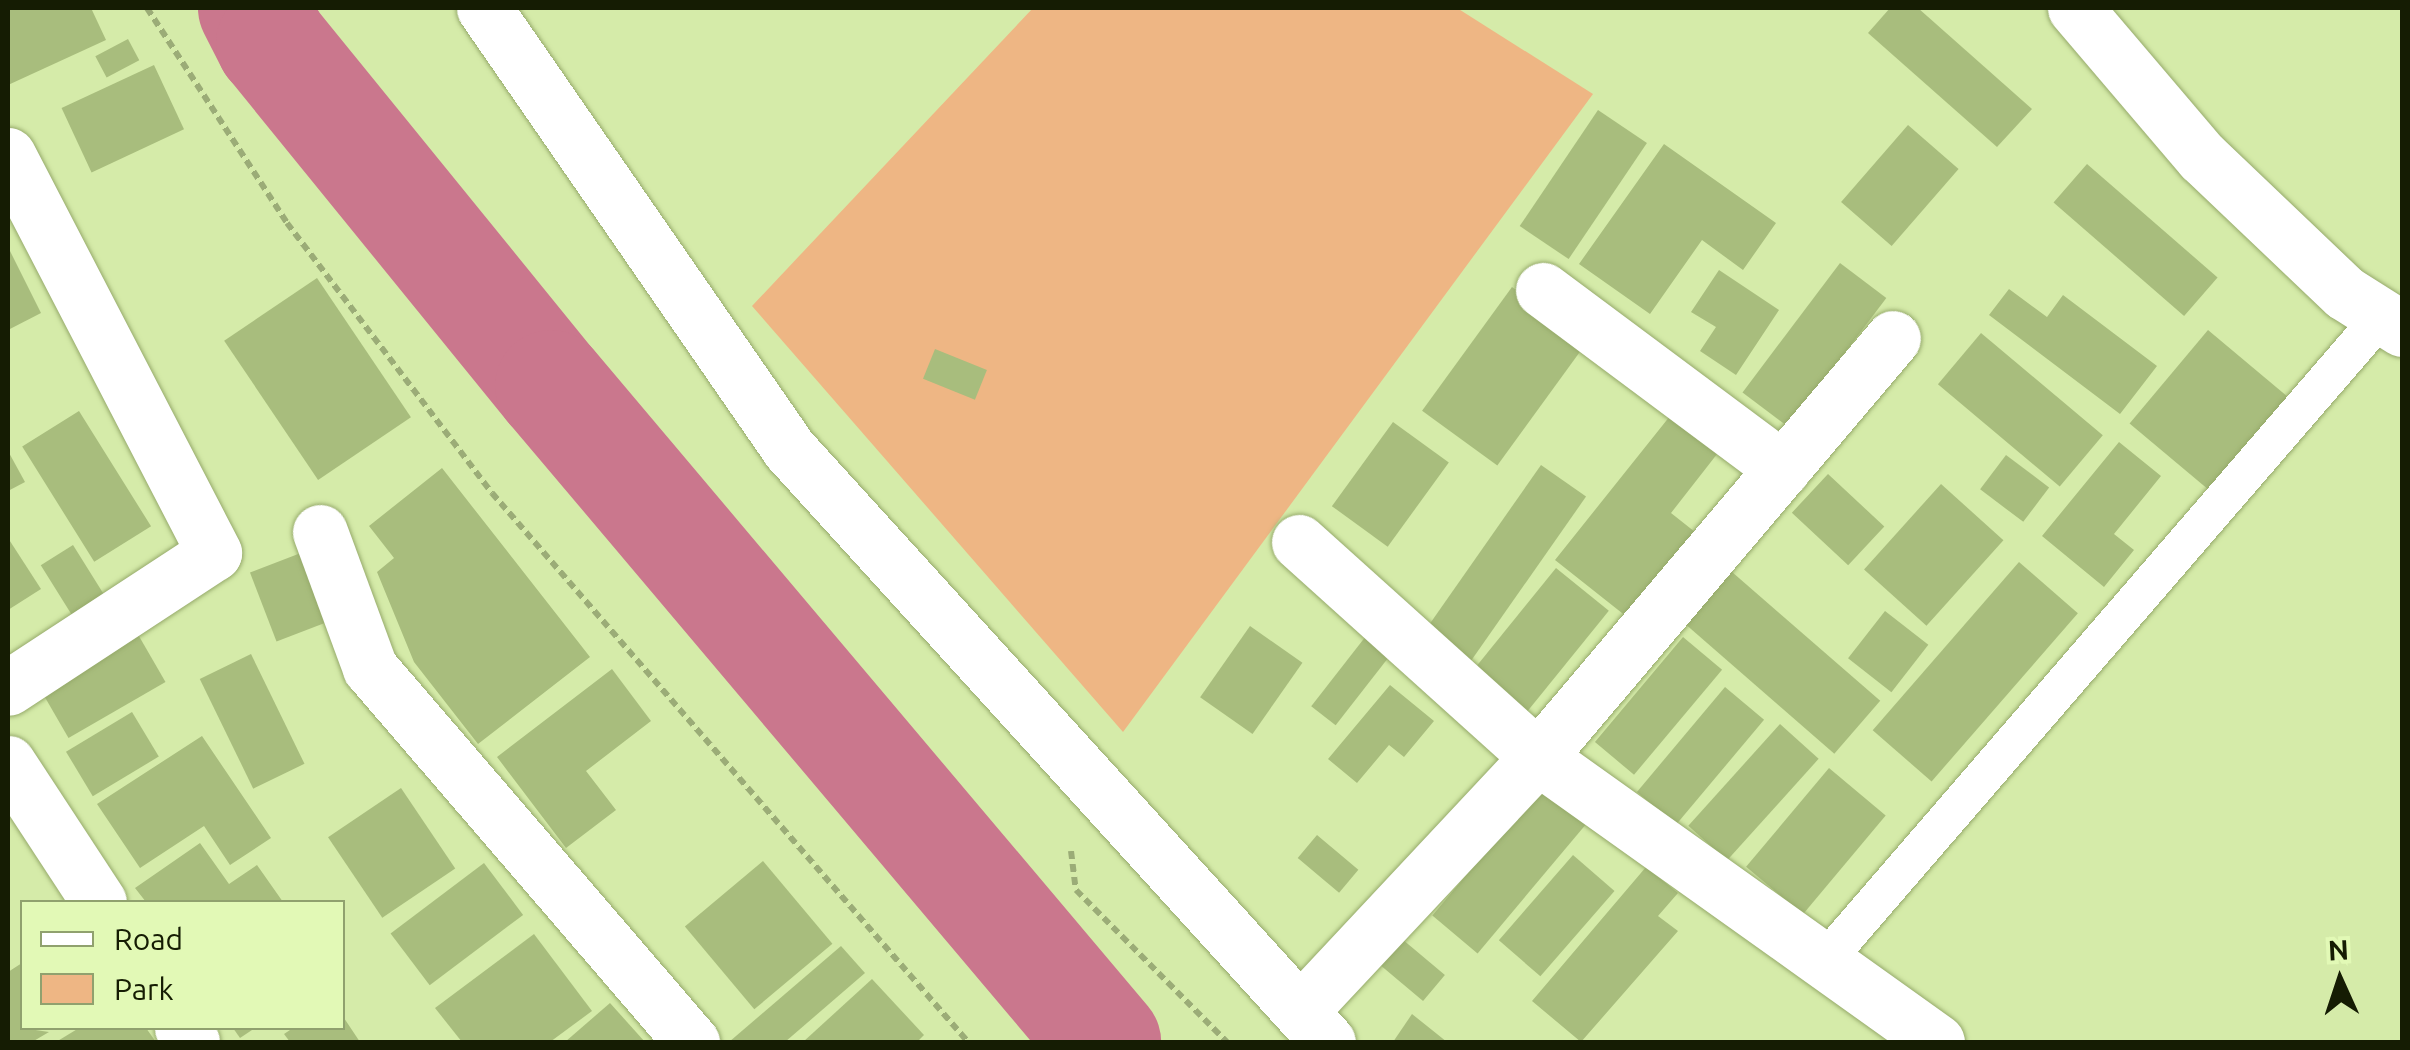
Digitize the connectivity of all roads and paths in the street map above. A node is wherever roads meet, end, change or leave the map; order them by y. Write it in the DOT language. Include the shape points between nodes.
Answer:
graph roads {
  1 [pos="147,8"];
  2 [pos="484,8"];
  3 [pos="2075,8"];
  4 [pos="8,154"];
  5 [pos="1542,290"];
  6 [pos="2392,322"];
  7 [pos="1893,338"];
  8 [pos="1783,469"];
  9 [pos="320,532"];
  10 [pos="1299,542"];
  11 [pos="8,688"];
  12 [pos="1538,757"];
  13 [pos="8,764"];
  14 [pos="99,900"];
  15 [pos="1822,964"];
  16 [pos="1315,1026"];
  17 [pos="692,1042"];
  18 [pos="968,1042"];
  19 [pos="1937,1042"];
  1 -- 18 [label="path" via="288,223 492,493"];
  2 -- 16 [label="street" via="788,449"];
  3 -- 6 [label="street" via="2202,157 2345,293"];
  4 -- 11 [label="street" via="214,553"];
  5 -- 8 [label="street"];
  6 -- 15 [label="lane"];
  7 -- 8 [label="street"];
  8 -- 12 [label="street"];
  9 -- 17 [label="street" via="370,668"];
  10 -- 12 [label="street"];
  12 -- 15 [label="street"];
  12 -- 16 [label="street"];
  13 -- 14 [label="street"];
  15 -- 19 [label="street"];
}
